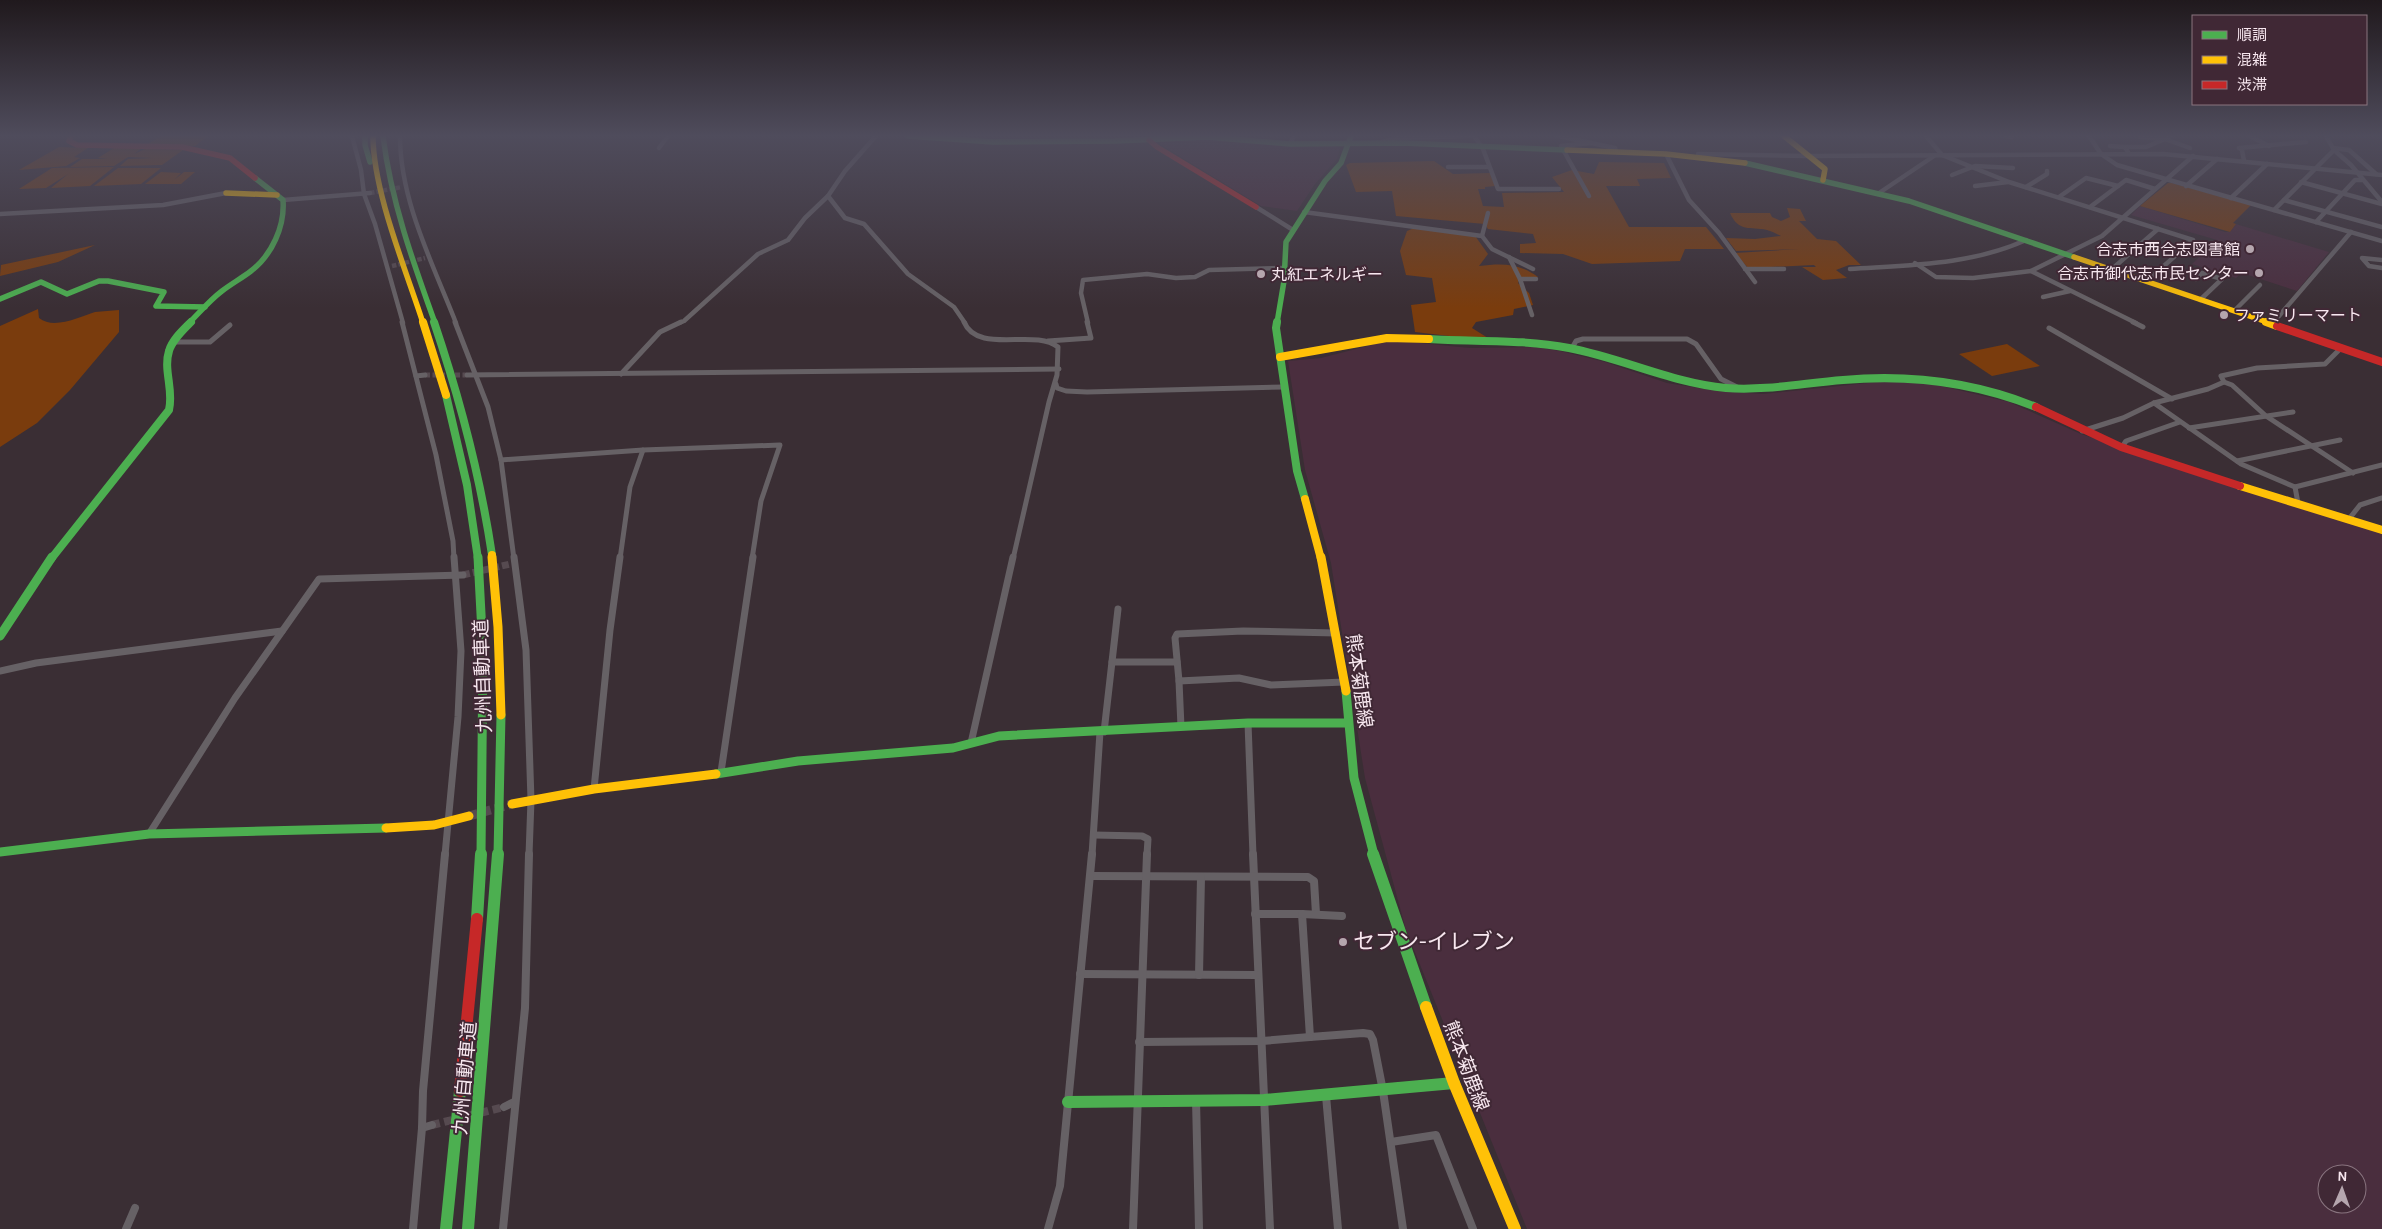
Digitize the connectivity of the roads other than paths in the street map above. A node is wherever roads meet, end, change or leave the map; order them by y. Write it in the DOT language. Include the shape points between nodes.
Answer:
graph roads {
  1 [pos="274,193"];
  2 [pos="368,193"];
  3 [pos="381,193"];
  4 [pos="382,193"];
  5 [pos="393,193"];
  6 [pos="409,193"];
  7 [pos="830,193"];
  8 [pos="1235,193"];
  9 [pos="1316,193"];
  10 [pos="1588,193"];
  11 [pos="1686,193"];
  12 [pos="1880,193"];
  13 [pos="2045,193"];
  14 [pos="2065,193"];
  15 [pos="2108,193"];
  16 [pos="2150,193"];
  17 [pos="2214,193"];
  18 [pos="2236,193"];
  19 [pos="2290,193"];
  20 [pos="2342,193"];
  21 [pos="2344,193"];
  22 [pos="226,194"];
  23 [pos="364,194"];
  24 [pos="828,196"];
  25 [pos="1589,196"];
  26 [pos="280,198"];
  27 [pos="2059,198"];
  28 [pos="2231,198"];
  29 [pos="2284,200"];
  30 [pos="2382,200"];
  31 [pos="384,201"];
  32 [pos="1256,207"];
  33 [pos="2090,207"];
  34 [pos="2274,210"];
  35 [pos="2326,211"];
  36 [pos="1304,212"];
  37 [pos="1488,213"];
  38 [pos="0,214"];
  39 [pos="2121,217"];
  40 [pos="2316,222"];
  41 [pos="2382,227"];
  42 [pos="2158,229"];
  43 [pos="1293,230"];
  44 [pos="2351,232"];
  45 [pos="1482,236"];
  46 [pos="2026,240"];
  47 [pos="2382,241"];
  48 [pos="2065,254"];
  49 [pos="1509,257"];
  50 [pos="2382,260"];
  51 [pos="1915,263"];
  52 [pos="1284,268"];
  53 [pos="1533,268"];
  54 [pos="2382,268"];
  55 [pos="1745,269"];
  56 [pos="1784,269"];
  57 [pos="1850,269"];
  58 [pos="2112,269"];
  59 [pos="2031,271"];
  60 [pos="1520,279"];
  61 [pos="1536,279"];
  62 [pos="2196,279"];
  63 [pos="2147,281"];
  64 [pos="1755,282"];
  65 [pos="2260,285"];
  66 [pos="2070,292"];
  67 [pos="2043,297"];
  68 [pos="0,299"];
  69 [pos="2200,300"];
  70 [pos="205,307"];
  71 [pos="2234,311"];
  72 [pos="1532,315"];
  73 [pos="2273,324"];
  74 [pos="230,325"];
  75 [pos="2143,327"];
  76 [pos="2049,328"];
  77 [pos="1044,341"];
  78 [pos="174,342"];
  79 [pos="1572,348"];
  80 [pos="2341,348"];
  81 [pos="1280,357"];
  82 [pos="2381,359"];
  83 [pos="1059,369"];
  84 [pos="621,374"];
  85 [pos="425,375"];
  86 [pos="467,375"];
  87 [pos="474,375"];
  88 [pos="416,376"];
  89 [pos="2224,382"];
  90 [pos="1056,384"];
  91 [pos="1284,387"];
  92 [pos="1738,388"];
  93 [pos="2172,399"];
  94 [pos="2154,404"];
  95 [pos="2294,412"];
  96 [pos="2266,416"];
  97 [pos="2180,422"];
  98 [pos="2189,428"];
  99 [pos="2082,431"];
  100 [pos="2340,440"];
  101 [pos="2310,445"];
  102 [pos="2122,447"];
  103 [pos="643,450"];
  104 [pos="501,460"];
  105 [pos="2236,461"];
  106 [pos="2382,465"];
  107 [pos="2353,473"];
  108 [pos="2295,487"];
  109 [pos="2382,498"];
  110 [pos="2298,503"];
  111 [pos="2349,519"];
  112 [pos="2382,530"];
  113 [pos="459,576"];
  114 [pos="1118,609"];
  115 [pos="282,631"];
  116 [pos="1336,633"];
  117 [pos="0,636"];
  118 [pos="1112,662"];
  119 [pos="1177,662"];
  120 [pos="0,672"];
  121 [pos="1179,681"];
  122 [pos="1344,682"];
  123 [pos="1348,723"];
  124 [pos="1248,724"];
  125 [pos="1181,727"];
  126 [pos="1102,732"];
  127 [pos="971,743"];
  128 [pos="721,772"];
  129 [pos="594,789"];
  130 [pos="531,800"];
  131 [pos="512,804"];
  132 [pos="469,816"];
  133 [pos="448,822"];
  134 [pos="149,834"];
  135 [pos="1094,835"];
  136 [pos="0,852"];
  137 [pos="1092,876"];
  138 [pos="1147,876"];
  139 [pos="1201,876"];
  140 [pos="1255,877"];
  141 [pos="1255,914"];
  142 [pos="1302,914"];
  143 [pos="1316,914"];
  144 [pos="1342,916"];
  145 [pos="1080,974"];
  146 [pos="1141,975"];
  147 [pos="1199,975"];
  148 [pos="1257,975"];
  149 [pos="1310,1038"];
  150 [pos="1139,1042"];
  151 [pos="1262,1042"];
  152 [pos="1454,1083"];
  153 [pos="1383,1091"];
  154 [pos="1326,1096"];
  155 [pos="1196,1100"];
  156 [pos="1264,1100"];
  157 [pos="1137,1101"];
  158 [pos="514,1102"];
  159 [pos="1068,1102"];
  160 [pos="504,1107"];
  161 [pos="1391,1142"];
  162 [pos="135,1208"];
  163 [pos="126,1229"];
  164 [pos="413,1229"];
  165 [pos="446,1229"];
  166 [pos="468,1229"];
  167 [pos="504,1229"];
  168 [pos="1048,1229"];
  169 [pos="1133,1229"];
  170 [pos="1199,1229"];
  171 [pos="1270,1229"];
  172 [pos="1338,1229"];
  173 [pos="1403,1229"];
  174 [pos="1473,1229"];
  175 [pos="1515,1229"];
  1 -- 26 [label="main road"];
  2 -- 23 [label="street"];
  3 -- 31 [label="main road"];
  4 -- 31 [label="main road, 九州自動車道"];
  5 -- 166 [label="main road, 九州自動車道" via="458,394 476,462 489,538 499,634 499,876"];
  6 -- 87 [label="street" via="427,258"];
  7 -- 24 [label="street"];
  8 -- 32 [label="main road"];
  9 -- 36 [label="main road, 熊本菊鹿線"];
  10 -- 25 [label="street"];
  11 -- 55 [label="street"];
  12 -- 46 [label="main road"];
  13 -- 27 [label="street"];
  14 -- 27 [label="street"];
  15 -- 33 [label="street"];
  16 -- 39 [label="street"];
  17 -- 28 [label="street"];
  18 -- 28 [label="street"];
  19 -- 29 [label="street"];
  20 -- 35 [label="street"];
  21 -- 30 [label="street"];
  22 -- 26 [label="main road"];
  22 -- 38 [label="street" via="163,205"];
  23 -- 26 [label="street" via="316,199"];
  23 -- 88 [label="street" via="389,266"];
  24 -- 77 [label="street" via="845,218 864,224 908,274 954,307 968,331 991,338"];
  24 -- 84 [label="street" via="788,240 758,254 684,321 660,332"];
  26 -- 70 [label="main road" via="285,210 282,226 260,264 222,290"];
  27 -- 33 [label="street"];
  28 -- 34 [label="street"];
  29 -- 34 [label="street"];
  29 -- 35 [label="street"];
  31 -- 165 [label="main road, 九州自動車道" via="441,377 460,451 476,540 481,596 481,876"];
  32 -- 43 [label="street"];
  33 -- 39 [label="street"];
  34 -- 40 [label="street"];
  35 -- 40 [label="street"];
  35 -- 41 [label="street"];
  36 -- 43 [label="main road, 熊本菊鹿線"];
  36 -- 45 [label="street"];
  37 -- 45 [label="street"];
  39 -- 42 [label="street"];
  39 -- 48 [label="street" via="2102,236"];
  40 -- 44 [label="street"];
  42 -- 58 [label="street"];
  42 -- 63 [label="street" via="2193,240"];
  43 -- 52 [label="main road, 熊本菊鹿線" via="1286,242"];
  44 -- 47 [label="street"];
  44 -- 73 [label="street"];
  45 -- 49 [label="street" via="1488,246"];
  46 -- 48 [label="main road"];
  46 -- 51 [label="street" via="2013,248"];
  48 -- 58 [label="main road"];
  48 -- 59 [label="street"];
  49 -- 53 [label="street"];
  49 -- 60 [label="street"];
  50 -- 54 [label="street" via="2362,258 2369,266"];
  51 -- 57 [label="street"];
  51 -- 59 [label="street" via="1936,277 1973,278"];
  52 -- 77 [label="street" via="1216,270 1186,278 1154,274 1083,280 1081,292 1091,338"];
  52 -- 81 [label="main road, 熊本菊鹿線" via="1276,328"];
  55 -- 56 [label="street"];
  55 -- 64 [label="street"];
  58 -- 63 [label="main road"];
  59 -- 66 [label="street"];
  60 -- 61 [label="street"];
  60 -- 72 [label="street"];
  62 -- 69 [label="street" via="2202,273 2222,279"];
  63 -- 69 [label="main road"];
  65 -- 71 [label="street"];
  66 -- 67 [label="street"];
  66 -- 75 [label="street"];
  68 -- 70 [label="main road" via="41,282 67,294 99,281 108,281 164,292 156,306"];
  69 -- 71 [label="main road"];
  70 -- 78 [label="main road"];
  71 -- 73 [label="main road"];
  73 -- 80 [label="main road"];
  74 -- 78 [label="street" via="210,342"];
  76 -- 93 [label="street"];
  77 -- 83 [label="street" via="1058,347"];
  78 -- 117 [label="main road" via="167,357 174,391 169,410 60,545"];
  79 -- 81 [label="main road" via="1533,343 1403,338 1363,342 1312,355"];
  79 -- 92 [label="main road" via="1674,380"];
  79 -- 92 [label="street" via="1576,341 1583,340 1688,340 1696,344 1721,379"];
  80 -- 82 [label="main road"];
  80 -- 89 [label="street" via="2325,364 2236,371 2221,376"];
  81 -- 91 [label="main road, 熊本菊鹿線"];
  83 -- 84 [label="street"];
  83 -- 90 [label="street"];
  84 -- 87 [label="street"];
  85 -- 88 [label="street"];
  86 -- 87 [label="street"];
  87 -- 104 [label="street" via="488,406"];
  88 -- 113 [label="street" via="436,455"];
  89 -- 93 [label="street"];
  89 -- 96 [label="street" via="2232,385"];
  90 -- 91 [label="street" via="1066,391 1088,392"];
  90 -- 127 [label="street" via="1049,402"];
  91 -- 116 [label="main road, 熊本菊鹿線" via="1297,471 1322,562"];
  92 -- 99 [label="main road" via="1876,376 1925,377 2003,395"];
  93 -- 94 [label="street"];
  94 -- 97 [label="street"];
  94 -- 99 [label="street"];
  95 -- 96 [label="street"];
  96 -- 98 [label="street"];
  96 -- 101 [label="street"];
  97 -- 98 [label="street"];
  97 -- 102 [label="street" via="2126,441"];
  98 -- 105 [label="street"];
  99 -- 102 [label="main road"];
  100 -- 101 [label="street"];
  101 -- 105 [label="street"];
  101 -- 107 [label="street"];
  102 -- 110 [label="main road"];
  103 -- 104 [label="street"];
  103 -- 128 [label="street" via="780,445 761,501"];
  103 -- 129 [label="street" via="630,487 610,630"];
  104 -- 130 [label="street" via="526,650"];
  105 -- 108 [label="street"];
  106 -- 107 [label="street"];
  107 -- 108 [label="street"];
  108 -- 110 [label="street"];
  109 -- 111 [label="street" via="2360,505"];
  110 -- 111 [label="main road"];
  111 -- 112 [label="main road"];
  113 -- 115 [label="street" via="319,579"];
  113 -- 133 [label="street" via="461,651"];
  114 -- 118 [label="street"];
  115 -- 120 [label="street" via="36,663"];
  115 -- 134 [label="street" via="235,698"];
  116 -- 119 [label="street" via="1181,633 1175,638"];
  116 -- 122 [label="main road, 熊本菊鹿線"];
  118 -- 119 [label="street"];
  118 -- 126 [label="street"];
  119 -- 121 [label="street"];
  121 -- 122 [label="street" via="1239,678 1271,686"];
  121 -- 125 [label="street"];
  122 -- 123 [label="main road, 熊本菊鹿線"];
  123 -- 124 [label="main road"];
  123 -- 152 [label="main road, 熊本菊鹿線" via="1354,777 1372,849 1400,938"];
  124 -- 125 [label="main road"];
  124 -- 140 [label="street"];
  125 -- 126 [label="main road"];
  126 -- 127 [label="main road" via="998,736"];
  126 -- 135 [label="street"];
  127 -- 128 [label="main road" via="927,752 798,760"];
  128 -- 129 [label="main road"];
  129 -- 130 [label="main road"];
  130 -- 131 [label="main road"];
  130 -- 158 [label="street" via="525,1008"];
  132 -- 133 [label="main road"];
  133 -- 134 [label="main road" via="410,827"];
  133 -- 164 [label="street" via="423,1091 427,1127"];
  134 -- 136 [label="main road"];
  135 -- 137 [label="street"];
  135 -- 138 [label="street" via="1146,837"];
  137 -- 138 [label="street"];
  137 -- 145 [label="street"];
  138 -- 139 [label="street"];
  138 -- 146 [label="street"];
  139 -- 140 [label="street"];
  139 -- 147 [label="street"];
  140 -- 141 [label="street"];
  140 -- 143 [label="street" via="1312,878"];
  141 -- 142 [label="street"];
  141 -- 148 [label="street"];
  142 -- 143 [label="street"];
  142 -- 149 [label="street"];
  143 -- 144 [label="street"];
  145 -- 146 [label="street"];
  145 -- 159 [label="street"];
  146 -- 147 [label="street"];
  146 -- 150 [label="street"];
  147 -- 148 [label="street"];
  148 -- 151 [label="street"];
  149 -- 151 [label="street"];
  149 -- 153 [label="street" via="1370,1034"];
  150 -- 151 [label="street"];
  150 -- 157 [label="street"];
  151 -- 156 [label="street"];
  152 -- 153 [label="main road"];
  152 -- 175 [label="main road, 熊本菊鹿線"];
  153 -- 154 [label="main road"];
  153 -- 161 [label="street"];
  154 -- 156 [label="main road"];
  154 -- 172 [label="street"];
  155 -- 156 [label="main road"];
  155 -- 157 [label="main road"];
  155 -- 170 [label="street"];
  156 -- 171 [label="street"];
  157 -- 159 [label="main road"];
  157 -- 169 [label="street"];
  158 -- 160 [label="street"];
  158 -- 167 [label="street"];
  159 -- 168 [label="street" via="1060,1186"];
  161 -- 173 [label="street"];
  161 -- 174 [label="street" via="1436,1135"];
  162 -- 163 [label="street"];
}
